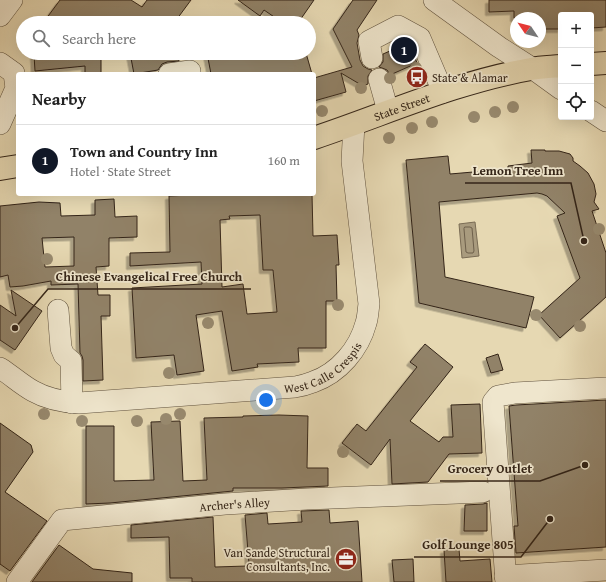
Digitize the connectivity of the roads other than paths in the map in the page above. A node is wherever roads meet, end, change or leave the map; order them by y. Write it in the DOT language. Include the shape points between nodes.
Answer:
graph roads {
  1 [pos="12,0"];
  2 [pos="434,0"];
  3 [pos="0,16"];
  4 [pos="371,50"];
  5 [pos="0,63"];
  6 [pos="606,63"];
  7 [pos="594,64"];
  8 [pos="558,66"];
  9 [pos="532,68"];
  10 [pos="179,72"];
  11 [pos="190,72"];
  12 [pos="379,79"];
  13 [pos="558,87"];
  14 [pos="443,92"];
  15 [pos="388,111"];
  16 [pos="594,113"];
  17 [pos="606,121"];
  18 [pos="0,124"];
  19 [pos="354,124"];
  20 [pos="316,137"];
  21 [pos="16,166"];
  22 [pos="0,169"];
  23 [pos="58,310"];
  24 [pos="0,368"];
  25 [pos="606,388"];
  26 [pos="72,403"];
  27 [pos="483,492"];
  28 [pos="606,570"];
  29 [pos="506,579"];
  30 [pos="17,582"];
  1 -- 3 [label="street"];
  2 -- 9 [label="street"];
  4 -- 14 [label="street" via="398,26 420,38"];
  5 -- 18 [label="street" via="14,73 16,88"];
  6 -- 7 [label="main road"];
  8 -- 9 [label="main road, State Street"];
  9 -- 13 [label="street"];
  9 -- 14 [label="main road, State Street"];
  10 -- 11 [label="street"];
  12 -- 15 [label="street"];
  14 -- 15 [label="main road, State Street"];
  15 -- 19 [label="main road, State Street"];
  16 -- 17 [label="street"];
  19 -- 20 [label="main road, State Street"];
  19 -- 26 [label="street, West Calle Crespis" via="352,161 369,304 360,340 337,368 322,379 295,387"];
  21 -- 22 [label="main road"];
  23 -- 26 [label="street" via="61,348 64,355 71,360"];
  24 -- 26 [label="street, West Calle Crespis" via="34,391 51,399"];
  25 -- 29 [label="street" via="498,396 493,402"];
  27 -- 30 [label="street, Archer's Alley" via="240,503 62,520"];
  28 -- 29 [label="street"];
}
